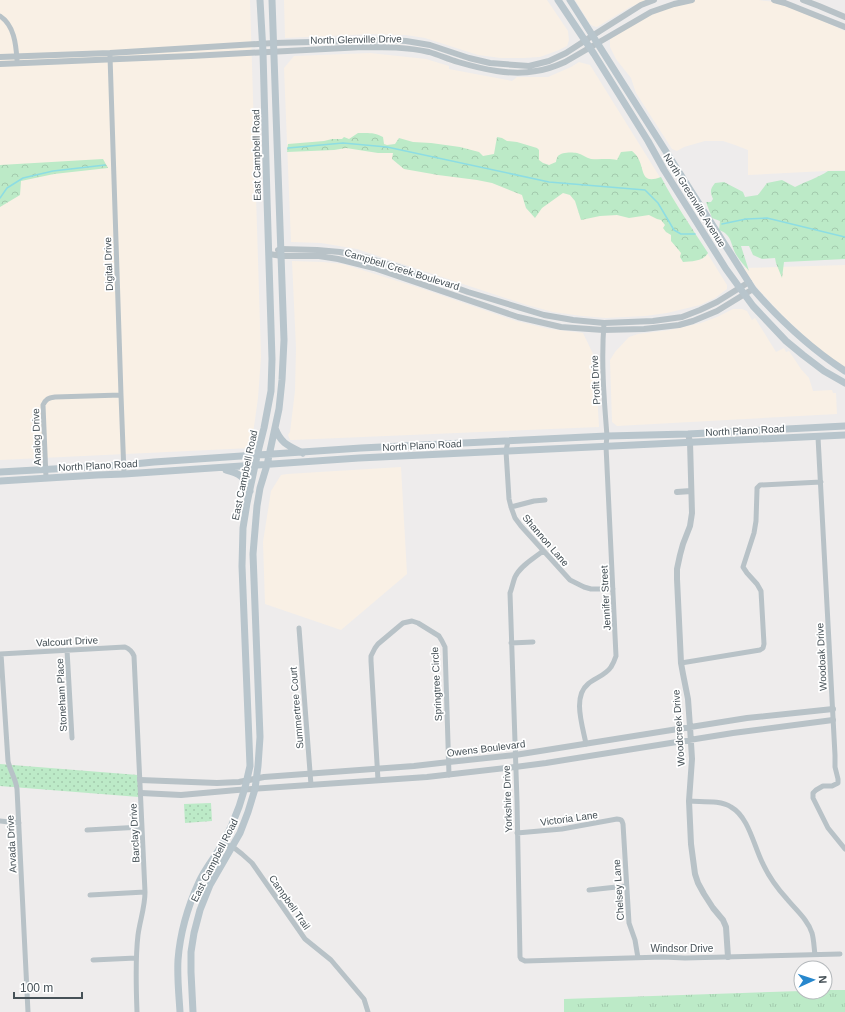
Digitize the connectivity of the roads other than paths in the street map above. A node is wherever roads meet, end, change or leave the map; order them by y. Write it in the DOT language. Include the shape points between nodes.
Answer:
graph roads {
  1 [pos="260,0"];
  2 [pos="272,0"];
  3 [pos="558,0"];
  4 [pos="570,0"];
  5 [pos="654,0"];
  6 [pos="692,0"];
  7 [pos="774,0"];
  8 [pos="803,0"];
  9 [pos="0,16"];
  10 [pos="845,18"];
  11 [pos="845,27"];
  12 [pos="592,36"];
  13 [pos="585,40"];
  14 [pos="263,43"];
  15 [pos="274,43"];
  16 [pos="597,43"];
  17 [pos="589,47"];
  18 [pos="187,48"];
  19 [pos="264,52"];
  20 [pos="274,52"];
  21 [pos="110,56"];
  22 [pos="191,56"];
  23 [pos="0,57"];
  24 [pos="17,60"];
  25 [pos="0,64"];
  26 [pos="282,252"];
  27 [pos="269,254"];
  28 [pos="363,257"];
  29 [pos="361,265"];
  30 [pos="444,284"];
  31 [pos="751,285"];
  32 [pos="441,291"];
  33 [pos="742,291"];
  34 [pos="544,315"];
  35 [pos="676,318"];
  36 [pos="542,323"];
  37 [pos="604,323"];
  38 [pos="677,325"];
  39 [pos="603,330"];
  40 [pos="845,371"];
  41 [pos="845,383"];
  42 [pos="121,395"];
  43 [pos="845,426"];
  44 [pos="275,428"];
  45 [pos="811,428"];
  46 [pos="688,434"];
  47 [pos="845,435"];
  48 [pos="607,436"];
  49 [pos="818,437"];
  50 [pos="508,441"];
  51 [pos="690,442"];
  52 [pos="606,446"];
  53 [pos="361,448"];
  54 [pos="506,451"];
  55 [pos="303,453"];
  56 [pos="269,455"];
  57 [pos="257,456"];
  58 [pos="359,458"];
  59 [pos="124,465"];
  60 [pos="267,465"];
  61 [pos="255,466"];
  62 [pos="216,468"];
  63 [pos="46,469"];
  64 [pos="0,472"];
  65 [pos="124,474"];
  66 [pos="46,478"];
  67 [pos="0,481"];
  68 [pos="821,482"];
  69 [pos="250,491"];
  70 [pos="691,491"];
  71 [pos="677,492"];
  72 [pos="545,500"];
  73 [pos="510,508"];
  74 [pos="543,550"];
  75 [pos="243,579"];
  76 [pos="254,579"];
  77 [pos="613,589"];
  78 [pos="299,628"];
  79 [pos="533,642"];
  80 [pos="512,643"];
  81 [pos="257,648"];
  82 [pos="245,649"];
  83 [pos="67,650"];
  84 [pos="133,652"];
  85 [pos="1,654"];
  86 [pos="682,663"];
  87 [pos="832,709"];
  88 [pos="833,720"];
  89 [pos="690,727"];
  90 [pos="7,733"];
  91 [pos="0,734"];
  92 [pos="72,738"];
  93 [pos="691,739"];
  94 [pos="586,744"];
  95 [pos="515,755"];
  96 [pos="449,762"];
  97 [pos="515,767"];
  98 [pos="378,768"];
  99 [pos="310,773"];
  100 [pos="449,774"];
  101 [pos="257,778"];
  102 [pos="140,780"];
  103 [pos="247,780"];
  104 [pos="378,780"];
  105 [pos="311,785"];
  106 [pos="244,789"];
  107 [pos="255,789"];
  108 [pos="141,793"];
  109 [pos="689,802"];
  110 [pos="622,820"];
  111 [pos="0,821"];
  112 [pos="19,823"];
  113 [pos="142,827"];
  114 [pos="87,830"];
  115 [pos="517,833"];
  116 [pos="223,844"];
  117 [pos="233,848"];
  118 [pos="845,849"];
  119 [pos="626,886"];
  120 [pos="589,890"];
  121 [pos="145,892"];
  122 [pos="90,895"];
  123 [pos="815,954"];
  124 [pos="840,954"];
  125 [pos="728,957"];
  126 [pos="136,958"];
  127 [pos="638,958"];
  128 [pos="93,960"];
  129 [pos="525,961"];
  130 [pos="178,971"];
  131 [pos="191,972"];
  132 [pos="28,1012"];
  133 [pos="137,1012"];
  134 [pos="180,1012"];
  135 [pos="193,1012"];
  136 [pos="368,1012"];
  1 -- 14 [label="main road, East Campbell Road"];
  2 -- 15 [label="main road, East Campbell Road"];
  3 -- 13 [label="main road, North Greenville Avenue"];
  4 -- 12 [label="main road, North Greenville Avenue"];
  5 -- 12 [label="street, North Glenville Drive"];
  6 -- 16 [label="street, North Glenville Drive" via="651,12"];
  7 -- 11 [label="street"];
  8 -- 10 [label="street"];
  9 -- 24 [label="street" via="9,24 13,33"];
  12 -- 13 [label="street, North Glenville Drive"];
  12 -- 16 [label="main road, North Greenville Avenue"];
  13 -- 15 [label="street, North Glenville Drive" via="556,58 529,66 490,63 430,45 399,40"];
  13 -- 17 [label="main road, North Greenville Avenue"];
  14 -- 15 [label="street, North Glenville Drive"];
  14 -- 18 [label="street, North Glenville Drive"];
  14 -- 19 [label="main road, East Campbell Road"];
  15 -- 20 [label="main road, East Campbell Road"];
  16 -- 17 [label="street, North Glenville Drive"];
  16 -- 31 [label="main road, North Greenville Avenue"];
  17 -- 20 [label="street, North Glenville Drive" via="565,62 535,72 500,71 473,66 429,52 401,48 363,47"];
  17 -- 33 [label="main road, North Greenville Avenue"];
  18 -- 21 [label="street, North Glenville Drive"];
  18 -- 22 [label="street"];
  19 -- 20 [label="street, North Glenville Drive"];
  19 -- 22 [label="street, North Glenville Drive"];
  19 -- 27 [label="main road, East Campbell Road"];
  20 -- 26 [label="main road, East Campbell Road"];
  21 -- 22 [label="street, North Glenville Drive"];
  21 -- 24 [label="street, North Glenville Drive"];
  21 -- 42 [label="street, Digital Drive"];
  23 -- 24 [label="street, North Glenville Drive"];
  24 -- 25 [label="street, North Glenville Drive"];
  26 -- 27 [label="street, Campbell Creek Boulevard"];
  26 -- 28 [label="street, Campbell Creek Boulevard" via="317,250"];
  26 -- 29 [label="street, Campbell Creek Boulevard" via="338,259"];
  26 -- 44 [label="main road, East Campbell Road" via="284,340 281,395"];
  27 -- 57 [label="main road, East Campbell Road" via="271,391"];
  28 -- 29 [label="street"];
  28 -- 30 [label="street, Campbell Creek Boulevard"];
  29 -- 32 [label="street, Campbell Creek Boulevard"];
  30 -- 32 [label="street"];
  30 -- 34 [label="street, Campbell Creek Boulevard"];
  31 -- 33 [label="street, Campbell Creek Boulevard"];
  31 -- 40 [label="main road, North Greenville Avenue" via="806,343"];
  32 -- 36 [label="street, Campbell Creek Boulevard"];
  33 -- 35 [label="street, Campbell Creek Boulevard" via="706,308"];
  33 -- 38 [label="street, Campbell Creek Boulevard" via="728,305 693,321"];
  33 -- 41 [label="main road, North Greenville Avenue" via="786,341 824,371"];
  34 -- 36 [label="street"];
  34 -- 37 [label="street, Campbell Creek Boulevard"];
  35 -- 37 [label="street, Campbell Creek Boulevard"];
  35 -- 38 [label="street"];
  36 -- 39 [label="street, Campbell Creek Boulevard"];
  37 -- 39 [label="street, Profit Drive"];
  38 -- 39 [label="street, Campbell Creek Boulevard"];
  39 -- 48 [label="street, Profit Drive" via="602,369"];
  42 -- 59 [label="street, Digital Drive"];
  42 -- 63 [label="street, Analog Drive" via="55,397 46,400 43,405"];
  43 -- 45 [label="main road, North Plano Road"];
  44 -- 55 [label="main road" via="281,440"];
  44 -- 56 [label="main road, East Campbell Road"];
  45 -- 46 [label="main road, North Plano Road"];
  45 -- 49 [label="main road" via="818,432"];
  46 -- 48 [label="main road, North Plano Road"];
  46 -- 51 [label="street, Woodcreek Drive"];
  47 -- 49 [label="main road, North Plano Road"];
  48 -- 50 [label="main road, North Plano Road"];
  48 -- 52 [label="street, Jennifer Street"];
  49 -- 51 [label="main road, North Plano Road"];
  49 -- 68 [label="street, Woodoak Drive"];
  50 -- 53 [label="main road, North Plano Road"];
  50 -- 54 [label="street, Shannon Lane"];
  51 -- 52 [label="main road, North Plano Road"];
  51 -- 70 [label="street, Woodcreek Drive"];
  52 -- 54 [label="main road, North Plano Road"];
  52 -- 77 [label="street, Jennifer Street"];
  53 -- 55 [label="main road, North Plano Road"];
  53 -- 58 [label="main road"];
  54 -- 58 [label="main road, North Plano Road"];
  54 -- 73 [label="street, Shannon Lane"];
  55 -- 56 [label="main road, North Plano Road"];
  56 -- 57 [label="main road, North Plano Road"];
  56 -- 60 [label="main road, East Campbell Road"];
  57 -- 59 [label="main road, North Plano Road"];
  57 -- 61 [label="main road, East Campbell Road"];
  58 -- 60 [label="main road, North Plano Road"];
  59 -- 63 [label="main road, North Plano Road"];
  59 -- 65 [label="street, Digital Drive"];
  60 -- 61 [label="main road, North Plano Road"];
  60 -- 76 [label="main road, East Campbell Road" via="257,506 253,554"];
  61 -- 62 [label="main road, North Plano Road"];
  61 -- 69 [label="main road, East Campbell Road"];
  62 -- 65 [label="main road, North Plano Road"];
  62 -- 69 [label="main road" via="234,472 243,478"];
  63 -- 64 [label="main road, North Plano Road"];
  63 -- 66 [label="street, Analog Drive"];
  65 -- 66 [label="main road, North Plano Road"];
  66 -- 67 [label="main road, North Plano Road"];
  68 -- 86 [label="street" via="760,485 757,490 754,533 743,567 761,591 763,648"];
  68 -- 87 [label="street, Woodoak Drive"];
  69 -- 75 [label="main road, East Campbell Road" via="243,528"];
  70 -- 71 [label="street"];
  70 -- 86 [label="street, Woodcreek Drive" via="690,526 677,569"];
  72 -- 73 [label="street"];
  73 -- 74 [label="street, Shannon Lane" via="521,526"];
  74 -- 77 [label="street, Shannon Lane" via="570,580 584,587"];
  74 -- 80 [label="street, Yorkshire Drive" via="522,568 515,578 510,593"];
  75 -- 76 [label="main road"];
  75 -- 82 [label="main road, East Campbell Road"];
  76 -- 81 [label="main road, East Campbell Road"];
  77 -- 94 [label="street, Jennifer Street" via="616,656 611,667 582,691 580,710"];
  78 -- 99 [label="street, Summertree Court"];
  79 -- 80 [label="street"];
  80 -- 95 [label="street, Yorkshire Drive"];
  81 -- 82 [label="main road"];
  81 -- 101 [label="main road, East Campbell Road" via="260,737"];
  82 -- 103 [label="main road, East Campbell Road" via="250,766"];
  83 -- 84 [label="street, Valcourt Drive" via="125,647"];
  83 -- 85 [label="street, Valcourt Drive"];
  83 -- 92 [label="street, Stoneham Place"];
  84 -- 102 [label="street, Barclay Drive"];
  85 -- 90 [label="street, Arvada Drive"];
  86 -- 89 [label="street, Woodcreek Drive"];
  87 -- 88 [label="street, Woodoak Drive"];
  87 -- 89 [label="street, Owens Boulevard"];
  88 -- 93 [label="street"];
  88 -- 118 [label="street, Woodoak Drive" via="838,783 816,790 813,798 828,828"];
  89 -- 93 [label="street, Woodcreek Drive"];
  89 -- 94 [label="street, Owens Boulevard"];
  90 -- 91 [label="street"];
  90 -- 112 [label="street, Arvada Drive" via="9,767 17,785"];
  93 -- 97 [label="street"];
  93 -- 109 [label="street, Woodcreek Drive"];
  94 -- 95 [label="street, Owens Boulevard"];
  95 -- 96 [label="street, Owens Boulevard"];
  95 -- 97 [label="street, Yorkshire Drive"];
  96 -- 98 [label="street, Owens Boulevard"];
  96 -- 98 [label="street, Springtree Circle" via="445,647 439,636 412,621 403,623 378,644 371,656"];
  96 -- 100 [label="street, Springtree Circle"];
  97 -- 100 [label="street"];
  97 -- 115 [label="street, Yorkshire Drive"];
  98 -- 99 [label="street, Owens Boulevard"];
  98 -- 104 [label="street, Springtree Circle"];
  99 -- 101 [label="street, Owens Boulevard"];
  99 -- 105 [label="street, Summertree Court"];
  100 -- 104 [label="street"];
  101 -- 103 [label="street, Owens Boulevard"];
  101 -- 107 [label="main road, East Campbell Road"];
  102 -- 103 [label="street, Owens Boulevard" via="207,784"];
  102 -- 108 [label="street, Barclay Drive"];
  103 -- 106 [label="main road, East Campbell Road"];
  104 -- 105 [label="street"];
  105 -- 107 [label="street"];
  106 -- 107 [label="street"];
  106 -- 108 [label="street" via="173,795"];
  106 -- 116 [label="main road, East Campbell Road" via="235,819"];
  107 -- 117 [label="main road, East Campbell Road"];
  108 -- 113 [label="street, Barclay Drive"];
  109 -- 123 [label="street" via="715,802 730,806 738,812 773,882 809,926"];
  109 -- 125 [label="street, Woodcreek Drive" via="695,874 704,894 726,927"];
  110 -- 115 [label="street, Victoria Lane"];
  110 -- 119 [label="street, Chelsey Lane"];
  111 -- 112 [label="street"];
  112 -- 132 [label="street, Arvada Drive"];
  113 -- 114 [label="street"];
  113 -- 121 [label="street, Barclay Drive"];
  115 -- 129 [label="street, Yorkshire Drive" via="520,957"];
  116 -- 117 [label="street, Campbell Trail"];
  116 -- 130 [label="main road, East Campbell Road" via="200,880 189,907 180,946"];
  117 -- 131 [label="main road, East Campbell Road" via="210,885 200,910 191,952"];
  117 -- 136 [label="street, Campbell Trail" via="252,863 304,939 331,960 364,999"];
  119 -- 120 [label="street"];
  119 -- 127 [label="street, Chelsey Lane" via="629,923"];
  121 -- 122 [label="street"];
  121 -- 126 [label="street, Barclay Drive"];
  123 -- 124 [label="street, Windsor Drive"];
  123 -- 125 [label="street, Windsor Drive"];
  125 -- 127 [label="street, Windsor Drive"];
  126 -- 128 [label="street"];
  126 -- 133 [label="street, Barclay Drive"];
  127 -- 129 [label="street, Windsor Drive"];
  130 -- 131 [label="main road"];
  130 -- 134 [label="main road, East Campbell Road"];
  131 -- 135 [label="main road, East Campbell Road"];
}
